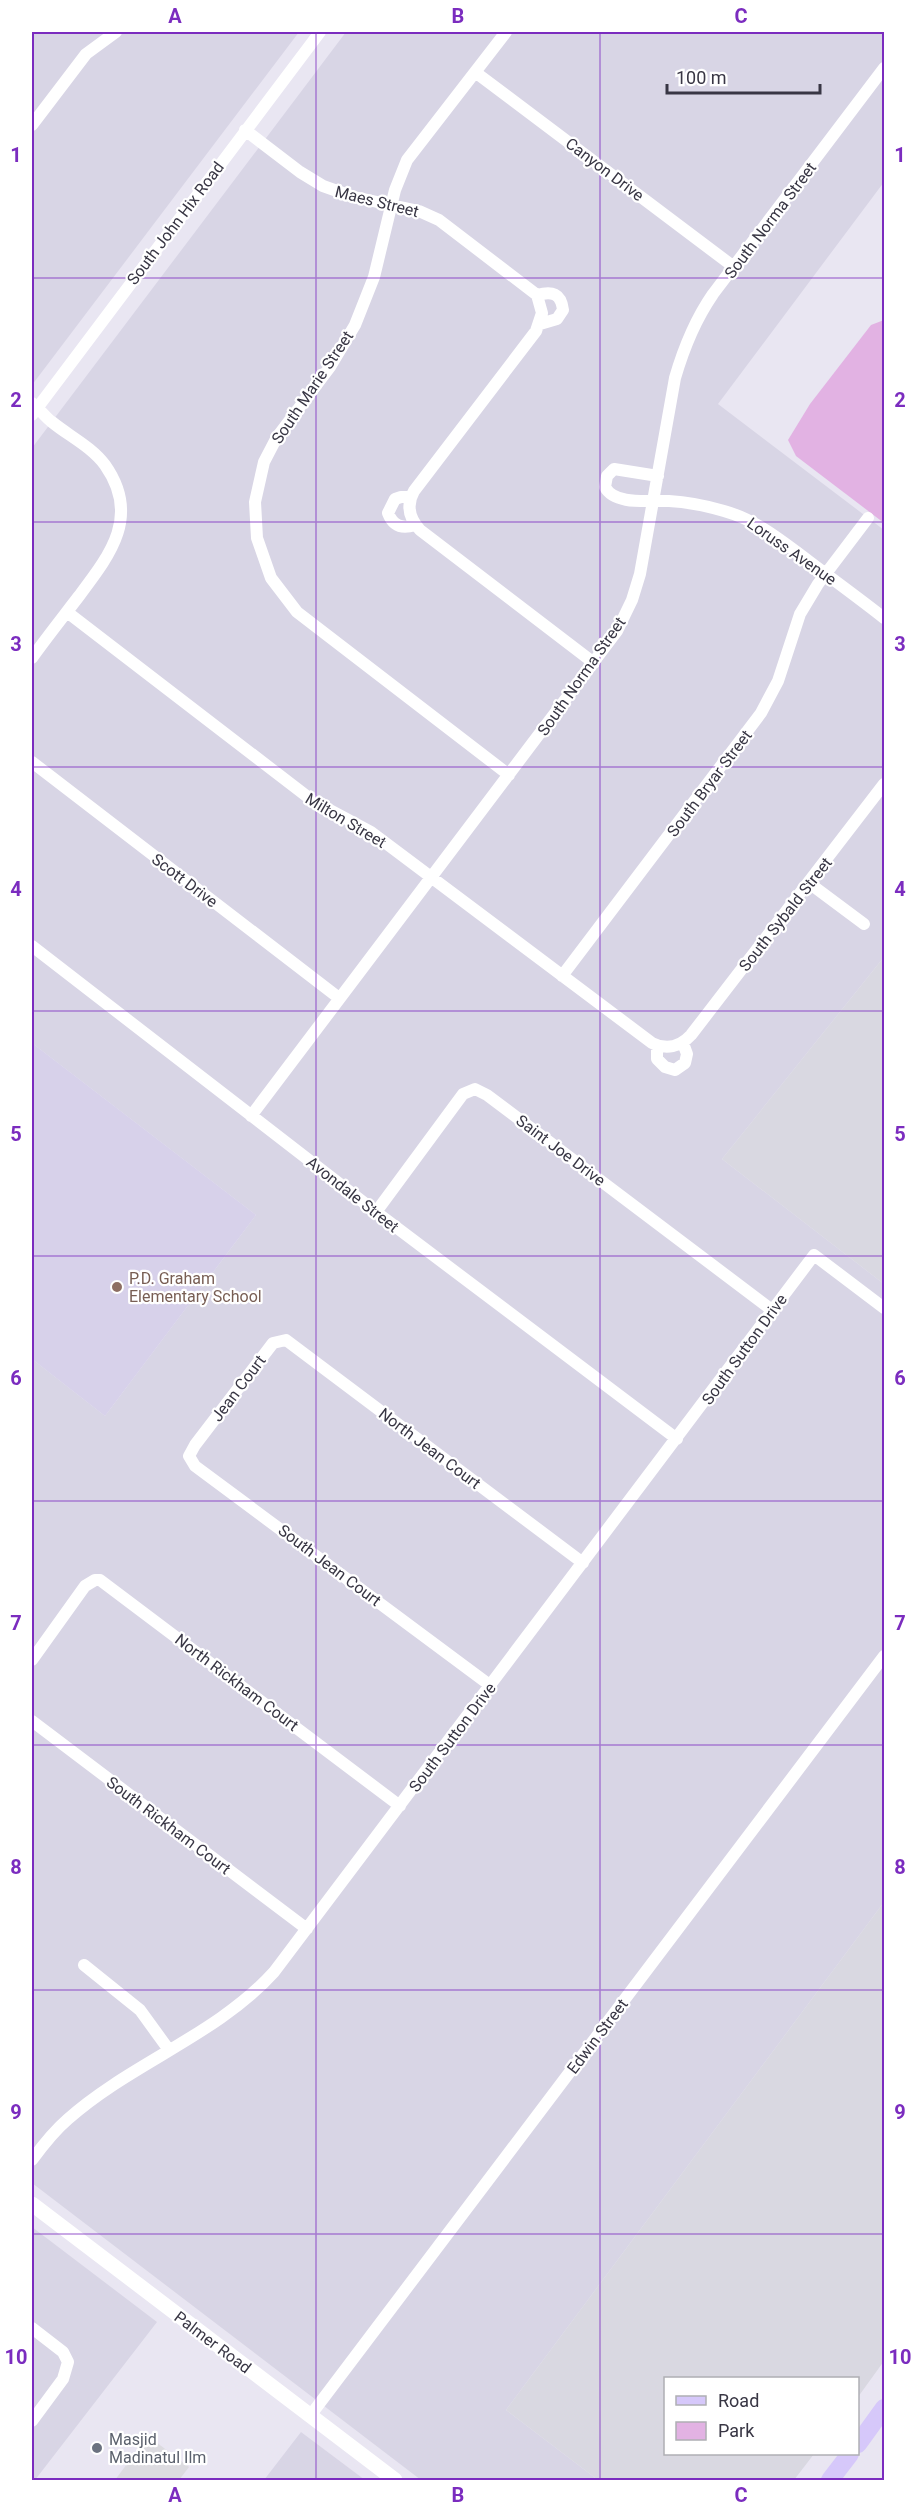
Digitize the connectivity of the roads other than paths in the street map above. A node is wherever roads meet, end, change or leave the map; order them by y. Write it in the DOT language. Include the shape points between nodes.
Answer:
graph roads {
  1 [pos="116,32"];
  2 [pos="506,32"];
  3 [pos="316,33"];
  4 [pos="885,68"];
  5 [pos="475,72"];
  6 [pos="33,120"];
  7 [pos="245,130"];
  8 [pos="391,204"];
  9 [pos="734,267"];
  10 [pos="537,295"];
  11 [pos="540,324"];
  12 [pos="33,408"];
  13 [pos="658,476"];
  14 [pos="410,497"];
  15 [pos="654,501"];
  16 [pos="867,518"];
  17 [pos="415,525"];
  18 [pos="826,574"];
  19 [pos="67,612"];
  20 [pos="885,618"];
  21 [pos="32,658"];
  22 [pos="594,663"];
  23 [pos="32,762"];
  24 [pos="509,775"];
  25 [pos="885,784"];
  26 [pos="431,877"];
  27 [pos="809,883"];
  28 [pos="864,924"];
  29 [pos="32,946"];
  30 [pos="562,976"];
  31 [pos="339,998"];
  32 [pos="657,1045"];
  33 [pos="677,1045"];
  34 [pos="675,1070"];
  35 [pos="251,1116"];
  36 [pos="376,1212"];
  37 [pos="885,1308"];
  38 [pos="772,1310"];
  39 [pos="275,1340"];
  40 [pos="201,1437"];
  41 [pos="677,1439"];
  42 [pos="583,1563"];
  43 [pos="885,1656"];
  44 [pos="32,1660"];
  45 [pos="490,1686"];
  46 [pos="32,1721"];
  47 [pos="400,1806"];
  48 [pos="307,1929"];
  49 [pos="84,1965"];
  50 [pos="169,2050"];
  51 [pos="32,2160"];
  52 [pos="32,2204"];
  53 [pos="32,2328"];
  54 [pos="885,2408"];
  55 [pos="310,2416"];
  56 [pos="32,2421"];
  57 [pos="859,2443"];
  58 [pos="849,2455"];
  59 [pos="395,2481"];
  60 [pos="830,2481"];
  1 -- 6 [label="street" via="86,54"];
  2 -- 5 [label="street, South Marie Street"];
  3 -- 7 [label="street, South John Hix Road"];
  4 -- 9 [label="street, South Norma Street"];
  5 -- 8 [label="street, South Marie Street" via="407,160"];
  5 -- 9 [label="street, Canyon Drive"];
  7 -- 8 [label="street, Maes Street" via="323,186 354,198"];
  7 -- 12 [label="street, South John Hix Road"];
  8 -- 10 [label="street, Maes Street" via="439,220"];
  8 -- 24 [label="street, South Marie Street" via="374,277 355,324 264,462 255,502 257,538 271,578 297,612"];
  9 -- 13 [label="street, South Norma Street" via="703,309 687,341 675,378"];
  10 -- 11 [label="street"];
  10 -- 11 [label="street, Maes Street" via="556,295 563,310 557,320"];
  11 -- 14 [label="street, Maes Street"];
  12 -- 19 [label="street" via="98,457 119,493 121,522 113,548"];
  13 -- 15 [label="street, South Norma Street"];
  13 -- 15 [label="street, Loruss Avenue" via="617,469 605,481 606,490 615,497"];
  14 -- 17 [label="street" via="409,510"];
  14 -- 17 [label="street, Maes Street" via="395,499 388,513 396,525"];
  15 -- 18 [label="street, Loruss Avenue" via="702,506 741,516 769,531"];
  15 -- 22 [label="street, South Norma Street" via="638,584 617,631"];
  16 -- 18 [label="street, South Bryar Street"];
  17 -- 22 [label="street, Maes Street"];
  18 -- 20 [label="street, Loruss Avenue"];
  18 -- 30 [label="street, South Bryar Street" via="800,614 778,681 762,713"];
  19 -- 21 [label="street"];
  19 -- 26 [label="street, Milton Street" via="312,801 371,832"];
  22 -- 24 [label="street, South Norma Street"];
  23 -- 31 [label="street, Scott Drive"];
  24 -- 26 [label="street, South Norma Street"];
  25 -- 27 [label="street, South Sybald Street"];
  26 -- 30 [label="street, Milton Street"];
  26 -- 31 [label="street, South Norma Street"];
  27 -- 28 [label="street"];
  27 -- 33 [label="street, South Sybald Street" via="691,1035"];
  29 -- 35 [label="street, Avondale Street"];
  30 -- 32 [label="street, Milton Street"];
  31 -- 35 [label="street, South Norma Street"];
  32 -- 33 [label="street, Milton Street"];
  32 -- 34 [label="street, Milton Street" via="657,1059"];
  33 -- 34 [label="street, South Sybald Street" via="687,1054 685,1063"];
  35 -- 36 [label="street, Avondale Street"];
  36 -- 38 [label="street, Saint Joe Drive" via="464,1094 476,1089"];
  36 -- 41 [label="street, Avondale Street"];
  37 -- 38 [label="street, South Sutton Drive" via="814,1255"];
  38 -- 41 [label="street, South Sutton Drive"];
  39 -- 40 [label="street, Jean Court"];
  39 -- 42 [label="street, North Jean Court" via="290,1342"];
  40 -- 45 [label="street, South Jean Court" via="189,1456 195,1466"];
  41 -- 42 [label="street, South Sutton Drive"];
  42 -- 45 [label="street, South Sutton Drive"];
  43 -- 55 [label="street, Edwin Street"];
  44 -- 47 [label="street, North Rickham Court" via="89,1582 100,1580"];
  45 -- 47 [label="street, South Sutton Drive"];
  46 -- 48 [label="street, South Rickham Court"];
  47 -- 48 [label="street, South Sutton Drive"];
  48 -- 50 [label="street, South Sutton Drive" via="261,1986"];
  49 -- 50 [label="street" via="140,2010"];
  50 -- 51 [label="street, South Sutton Drive" via="82,2107 58,2128"];
  52 -- 55 [label="street, Palmer Road"];
  53 -- 56 [label="street" via="63,2352 68,2362 63,2379"];
  54 -- 57 [label="main road"];
  55 -- 59 [label="street, Palmer Road"];
  58 -- 60 [label="main road"];
}
